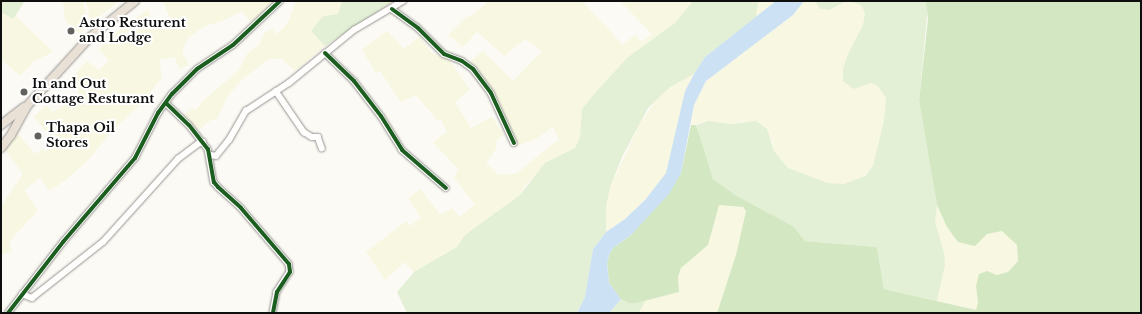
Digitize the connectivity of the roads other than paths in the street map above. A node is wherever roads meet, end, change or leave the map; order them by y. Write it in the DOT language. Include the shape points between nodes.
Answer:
graph roads {
  1 [pos="136,1"];
  2 [pos="280,1"];
  3 [pos="403,1"];
  4 [pos="392,9"];
  5 [pos="325,53"];
  6 [pos="276,91"];
  7 [pos="166,104"];
  8 [pos="27,106"];
  9 [pos="1,125"];
  10 [pos="203,142"];
  11 [pos="514,143"];
  12 [pos="1,148"];
  13 [pos="322,148"];
  14 [pos="211,155"];
  15 [pos="446,188"];
  16 [pos="22,294"];
  17 [pos="272,312"];
  18 [pos="8,313"];
  1 -- 8 [label="highway" via="89,38"];
  2 -- 7 [label="street" via="233,45 197,69 172,94"];
  3 -- 4 [label="street"];
  4 -- 5 [label="street" via="354,30"];
  4 -- 11 [label="street" via="418,28 444,54 462,61 473,69 491,93"];
  5 -- 6 [label="street"];
  5 -- 15 [label="street" via="359,87 402,150"];
  6 -- 13 [label="street" via="304,132 312,137 318,137"];
  6 -- 14 [label="street" via="246,111 229,140 216,156"];
  7 -- 10 [label="street"];
  7 -- 16 [label="street" via="158,113 135,158"];
  8 -- 9 [label="highway"];
  8 -- 12 [label="highway" via="9,140"];
  10 -- 14 [label="street"];
  10 -- 16 [label="street" via="199,142 178,159 103,242 32,298"];
  14 -- 17 [label="street" via="214,182 241,208 289,264 290,272 277,292"];
  16 -- 18 [label="street"];
}
